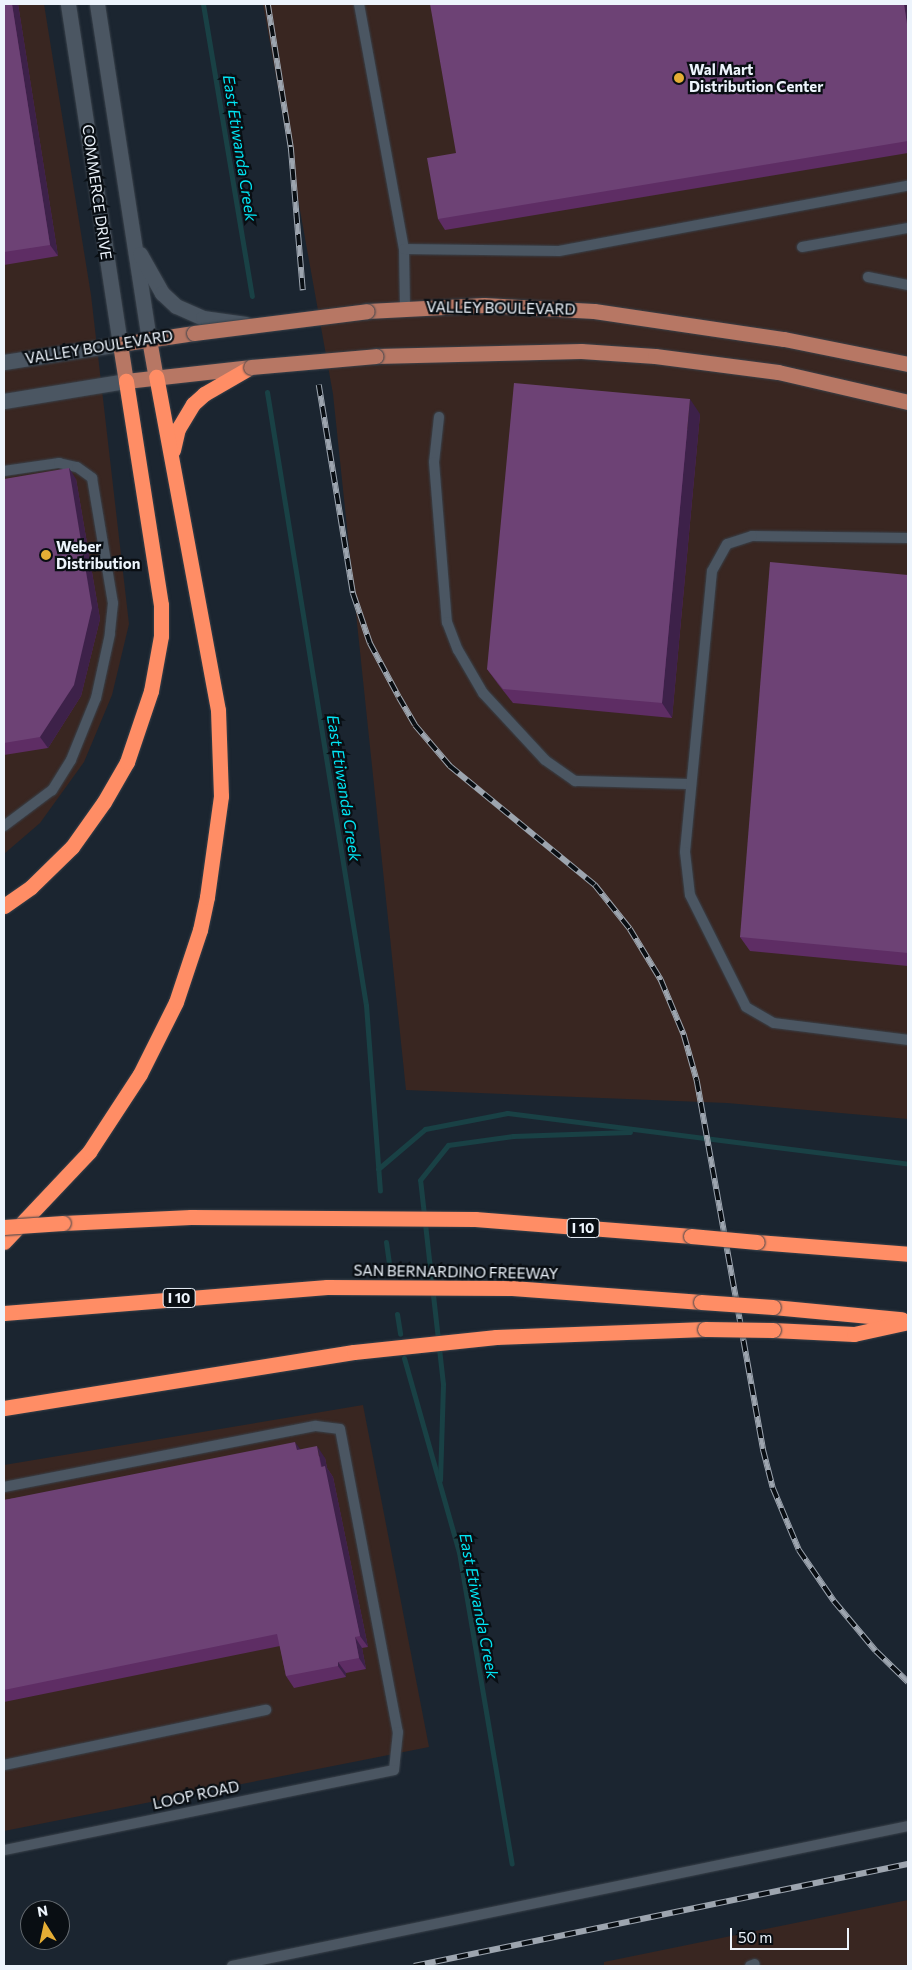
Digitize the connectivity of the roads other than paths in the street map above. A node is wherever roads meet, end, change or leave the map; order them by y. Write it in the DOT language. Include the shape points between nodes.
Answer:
graph roads {
  1 [pos="68,4"];
  2 [pos="97,4"];
  3 [pos="359,4"];
  4 [pos="908,186"];
  5 [pos="908,228"];
  6 [pos="136,247"];
  7 [pos="802,247"];
  8 [pos="404,249"];
  9 [pos="868,278"];
  10 [pos="908,285"];
  11 [pos="405,307"];
  12 [pos="248,324"];
  13 [pos="149,339"];
  14 [pos="120,344"];
  15 [pos="4,362"];
  16 [pos="908,364"];
  17 [pos="251,367"];
  18 [pos="156,376"];
  19 [pos="126,381"];
  20 [pos="4,401"];
  21 [pos="908,402"];
  22 [pos="439,417"];
  23 [pos="172,454"];
  24 [pos="4,471"];
  25 [pos="908,538"];
  26 [pos="691,784"];
  27 [pos="4,826"];
  28 [pos="4,906"];
  29 [pos="908,1040"];
  30 [pos="4,1227"];
  31 [pos="4,1242"];
  32 [pos="908,1254"];
  33 [pos="4,1313"];
  34 [pos="908,1321"];
  35 [pos="4,1408"];
  36 [pos="4,1487"];
  37 [pos="266,1710"];
  38 [pos="4,1765"];
  39 [pos="908,1826"];
  40 [pos="4,1850"];
  41 [pos="232,1966"];
  1 -- 14 [label="street, COMMERCE DRIVE"];
  2 -- 6 [label="street, COMMERCE DRIVE"];
  3 -- 8 [label="lane"];
  4 -- 8 [label="lane" via="560,251"];
  5 -- 7 [label="lane"];
  6 -- 12 [label="street" via="162,293 176,306 191,314"];
  6 -- 13 [label="street, COMMERCE DRIVE"];
  8 -- 11 [label="lane"];
  9 -- 10 [label="lane"];
  11 -- 12 [label="main road, VALLEY BOULEVARD, bridge"];
  11 -- 16 [label="main road, VALLEY BOULEVARD" via="484,305 594,310 775,337"];
  12 -- 13 [label="main road, VALLEY BOULEVARD, bridge"];
  13 -- 14 [label="main road, VALLEY BOULEVARD"];
  13 -- 18 [label="main road, COMMERCE DRIVE"];
  14 -- 15 [label="street, VALLEY BOULEVARD"];
  14 -- 19 [label="main road, COMMERCE DRIVE"];
  17 -- 18 [label="main road"];
  17 -- 21 [label="main road, bridge" via="376,356 581,351 655,356 778,372"];
  17 -- 23 [label="highway" via="204,394 186,415"];
  18 -- 19 [label="main road"];
  18 -- 23 [label="highway"];
  19 -- 20 [label="street"];
  19 -- 28 [label="highway" via="161,605 152,691 127,762 104,802 72,847 31,887"];
  22 -- 26 [label="lane" via="434,462 447,622 458,650 483,693 545,760 575,781"];
  23 -- 31 [label="highway" via="218,710 221,796 200,930 176,1002 140,1074 89,1152"];
  24 -- 27 [label="lane" via="59,463 77,467 92,478 113,604 96,698 71,760 52,790"];
  25 -- 26 [label="lane" via="752,536 727,544 712,571"];
  26 -- 29 [label="lane" via="685,852 690,895 746,1007 774,1023"];
  30 -- 32 [label="highway, I 10, bridge" via="191,1217 475,1219"];
  33 -- 34 [label="highway, SAN BERNARDINO FREEWAY / I 10, bridge" via="32,1308 326,1287 512,1288 773,1307"];
  34 -- 35 [label="highway, bridge" via="854,1334 704,1329 496,1337 354,1352"];
  36 -- 40 [label="lane, LOOP ROAD" via="316,1426 340,1429 398,1732 394,1770"];
  37 -- 38 [label="lane"];
  39 -- 41 [label="lane"];
}
